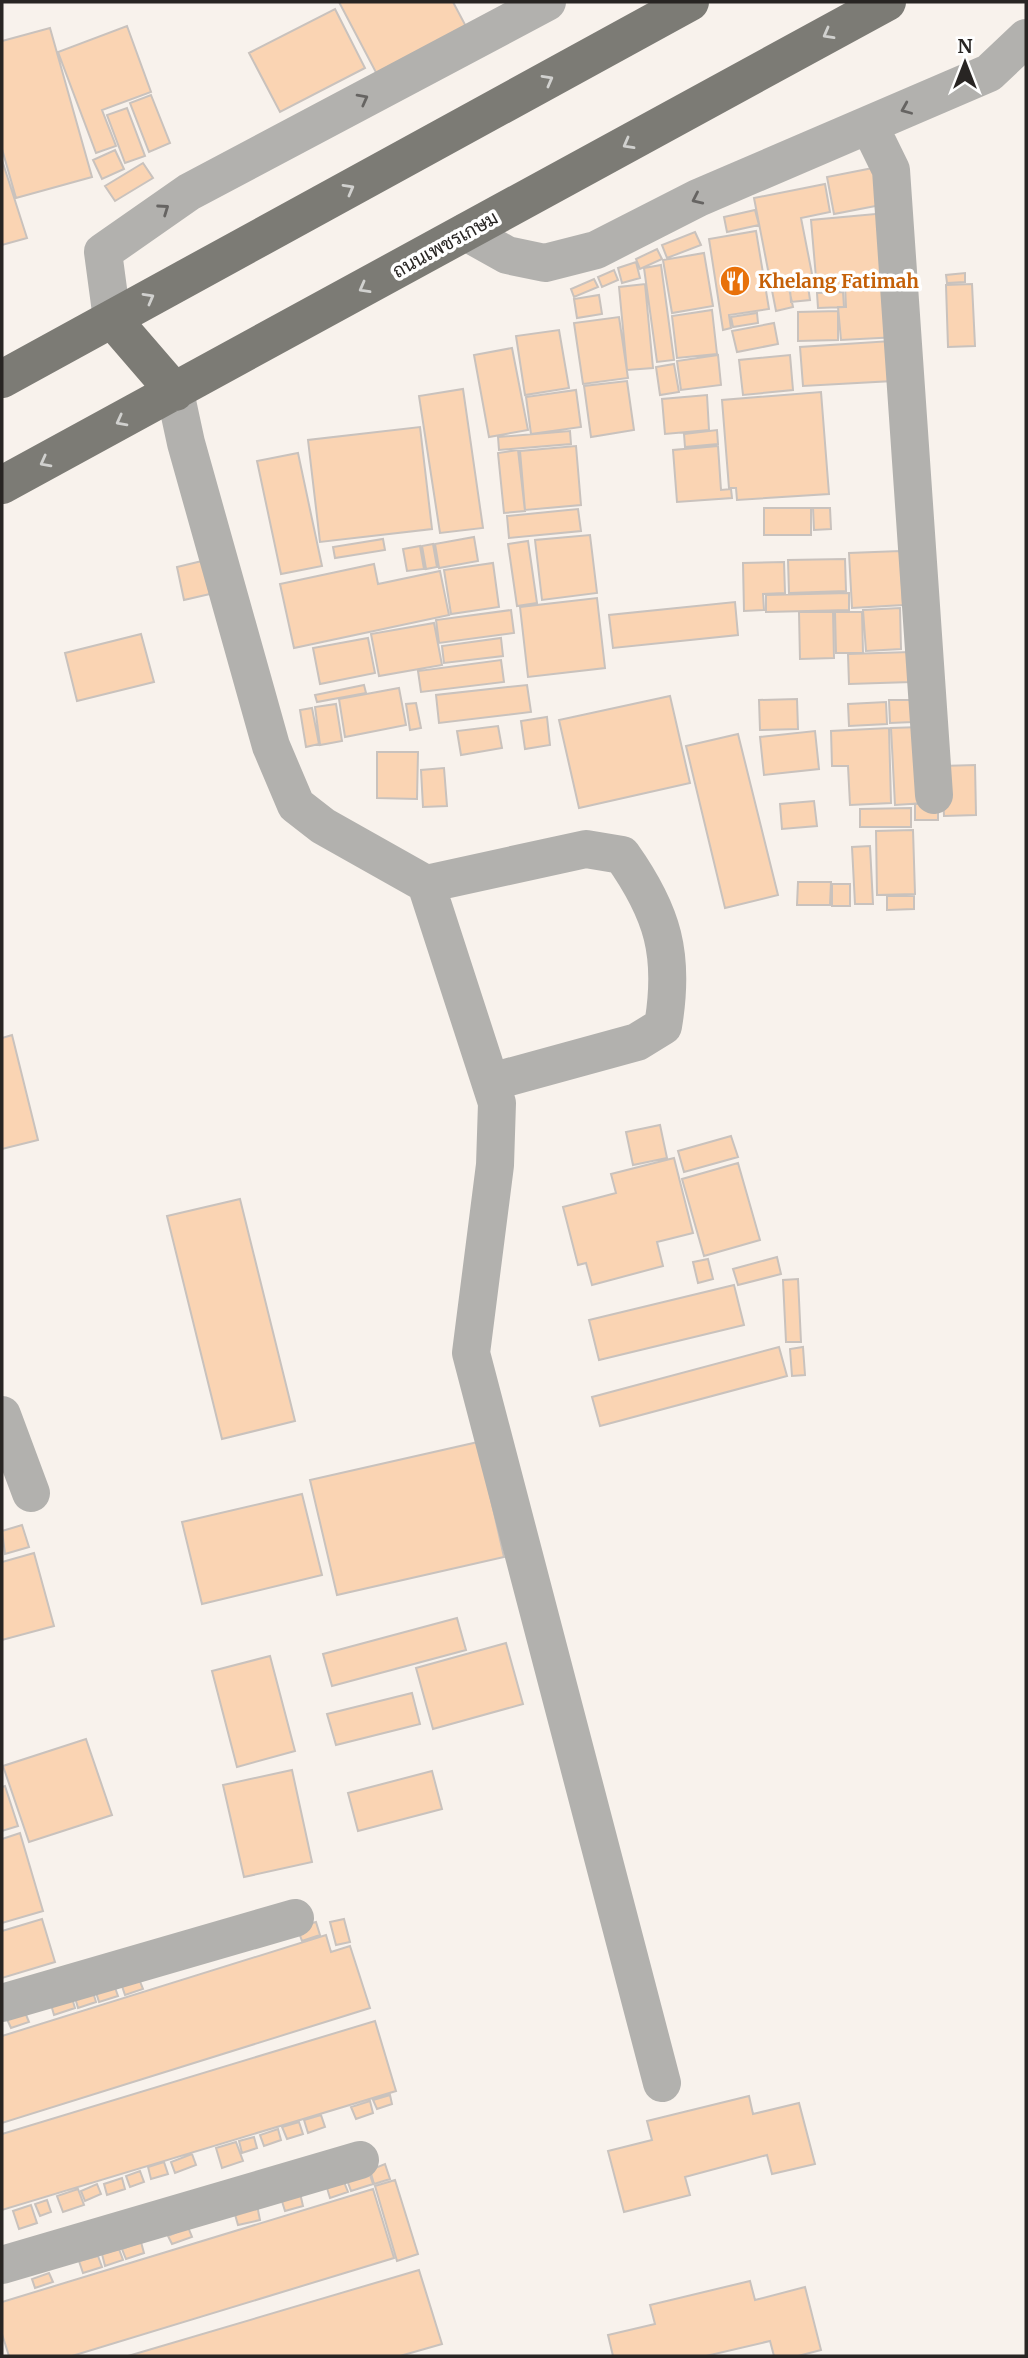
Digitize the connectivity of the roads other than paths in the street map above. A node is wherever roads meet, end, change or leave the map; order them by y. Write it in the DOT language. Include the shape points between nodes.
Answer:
graph roads {
  1 [pos="547,2"];
  2 [pos="690,2"];
  3 [pos="887,2"];
  4 [pos="1026,38"];
  5 [pos="869,125"];
  6 [pos="466,232"];
  7 [pos="112,318"];
  8 [pos="2,379"];
  9 [pos="175,392"];
  10 [pos="2,485"];
  11 [pos="934,795"];
  12 [pos="426,884"];
  13 [pos="491,1082"];
  14 [pos="2,1415"];
  15 [pos="31,1493"];
  16 [pos="295,1918"];
  17 [pos="2,2003"];
  18 [pos="662,2083"];
  19 [pos="360,2160"];
  20 [pos="2,2266"];
  7 -- 1 [label="street, one-way" via="103,252 189,192"];
  7 -- 2 [label="main road, one-way"];
  3 -- 6 [label="main road, ถนนเพชรเกษม, one-way"];
  4 -- 5 [label="street, one-way" via="989,73"];
  5 -- 6 [label="street, one-way" via="698,198 596,250 545,263 506,255"];
  5 -- 11 [label="street" via="891,170"];
  6 -- 9 [label="main road, ถนนเพชรเกษม, one-way"];
  7 -- 8 [label="main road"];
  7 -- 9 [label="main road"];
  9 -- 10 [label="main road, ถนนเพชรเกษม, one-way"];
  9 -- 12 [label="street" via="271,746 296,805 323,826"];
  12 -- 13 [label="street"];
  12 -- 13 [label="street" via="586,849 622,855 646,888 664,934 667,998 663,1026 637,1042"];
  13 -- 18 [label="street" via="497,1103 495,1165 471,1353"];
  14 -- 15 [label="street"];
  16 -- 17 [label="street"];
  19 -- 20 [label="street"];
}
